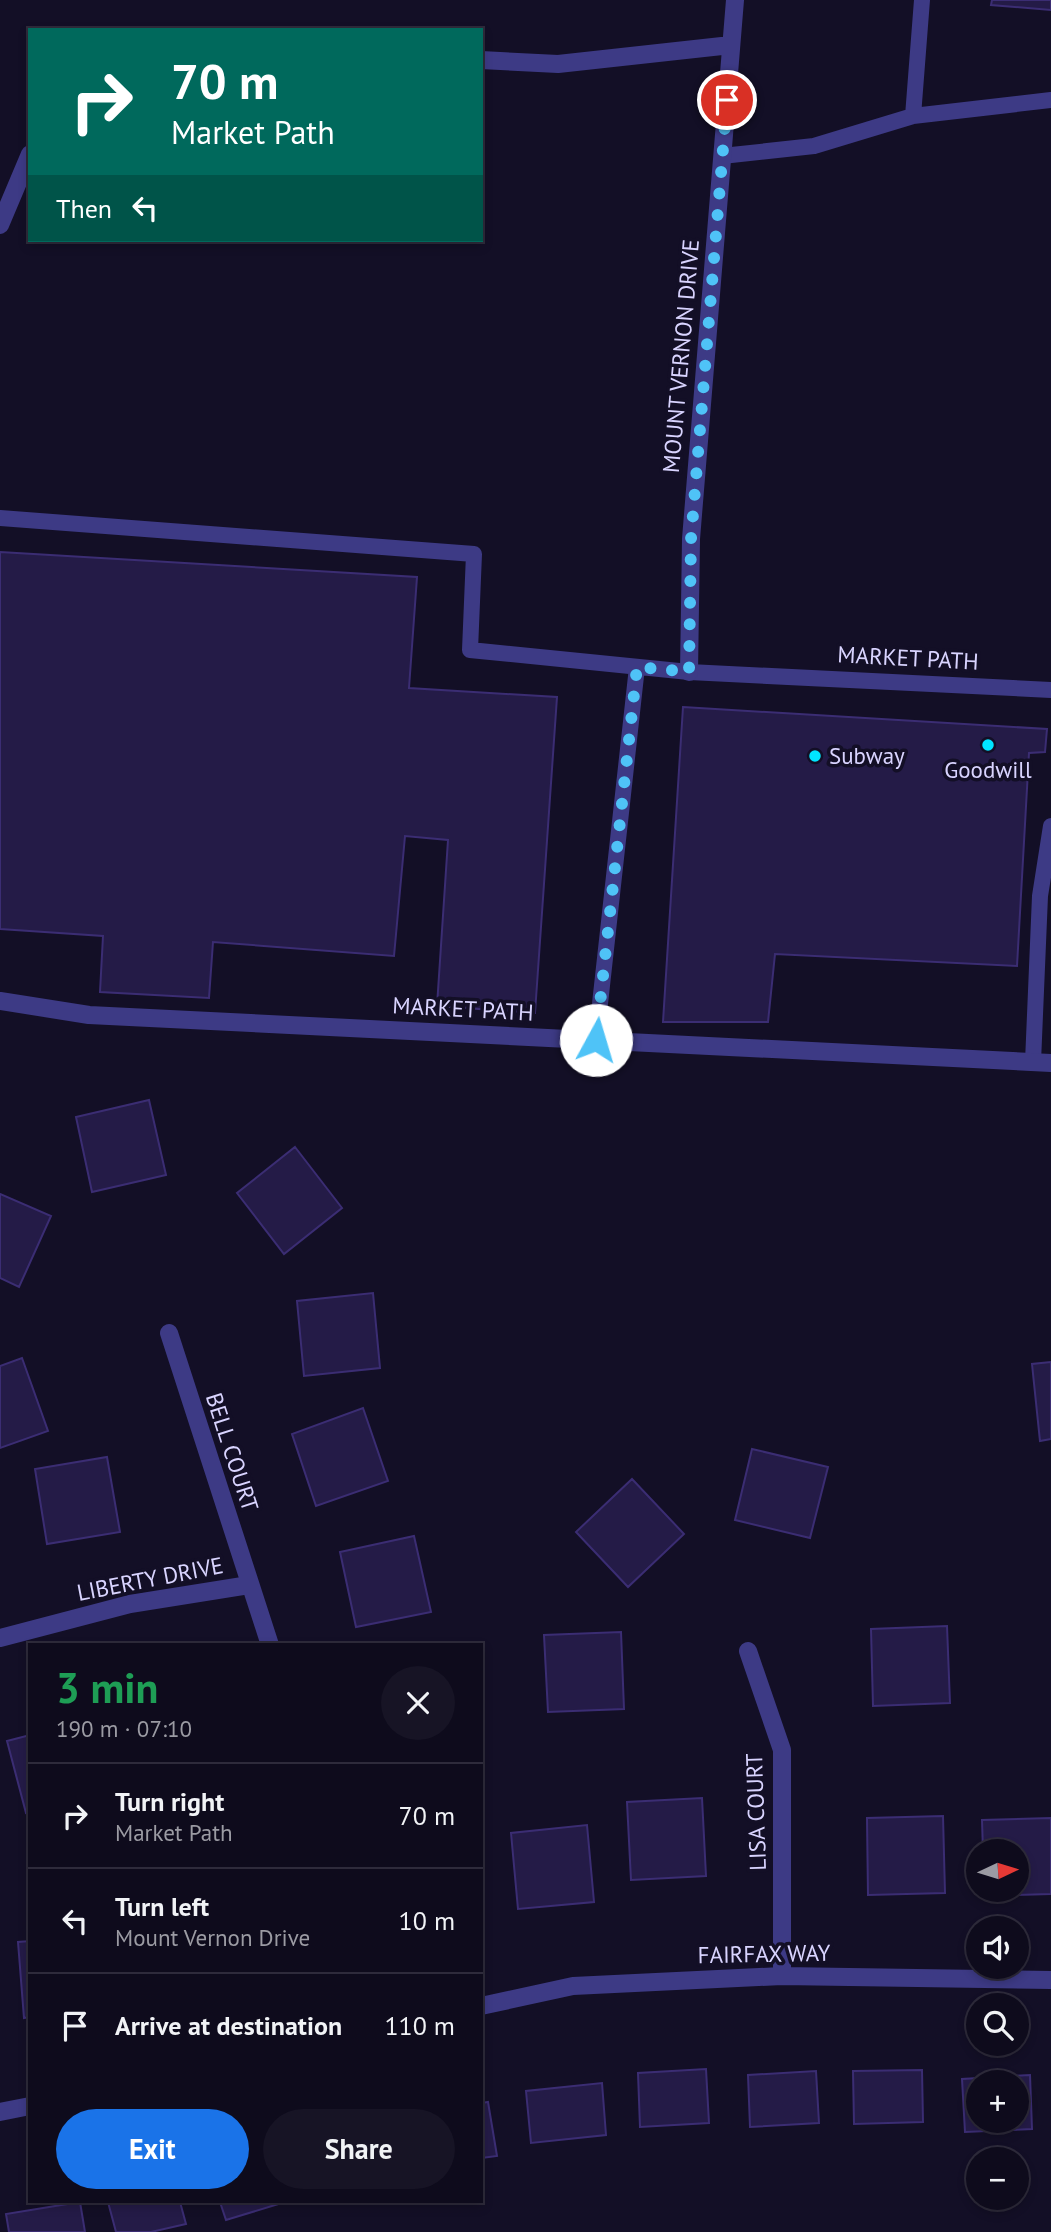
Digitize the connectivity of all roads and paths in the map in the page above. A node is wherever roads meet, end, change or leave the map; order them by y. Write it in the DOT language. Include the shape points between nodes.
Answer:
graph roads {
  1 [pos="735,0"];
  2 [pos="922,0"];
  3 [pos="731,45"];
  4 [pos="483,60"];
  5 [pos="1051,100"];
  6 [pos="913,116"];
  7 [pos="722,156"];
  8 [pos="28,159"];
  9 [pos="0,225"];
  10 [pos="0,518"];
  11 [pos="637,667"];
  12 [pos="689,672"];
  13 [pos="1051,690"];
  14 [pos="1051,826"];
  15 [pos="0,1001"];
  16 [pos="596,1040"];
  17 [pos="1033,1062"];
  18 [pos="1051,1063"];
  19 [pos="169,1333"];
  20 [pos="249,1585"];
  21 [pos="0,1638"];
  22 [pos="269,1643"];
  23 [pos="748,1651"];
  24 [pos="782,1976"];
  25 [pos="1051,1980"];
  26 [pos="483,2006"];
  27 [pos="28,2106"];
  28 [pos="0,2112"];
  1 -- 3 [label="street, MOUNT VERNON DRIVE"];
  2 -- 6 [label="lane"];
  3 -- 4 [label="street" via="558,64"];
  3 -- 7 [label="street, MOUNT VERNON DRIVE"];
  5 -- 6 [label="lane"];
  6 -- 7 [label="lane" via="814,146"];
  7 -- 12 [label="street, MOUNT VERNON DRIVE" via="691,539"];
  8 -- 9 [label="street"];
  10 -- 11 [label="lane, MARKET PATH" via="474,554 470,650"];
  11 -- 12 [label="lane, MARKET PATH"];
  11 -- 16 [label="lane"];
  12 -- 13 [label="lane, MARKET PATH"];
  14 -- 17 [label="lane" via="1040,896"];
  15 -- 16 [label="street, MARKET PATH" via="89,1015"];
  16 -- 17 [label="street, MARKET PATH"];
  17 -- 18 [label="street, MARKET PATH"];
  19 -- 20 [label="street, BELL COURT"];
  20 -- 21 [label="street, LIBERTY DRIVE" via="130,1604"];
  20 -- 22 [label="street, LIBERTY DRIVE"];
  23 -- 24 [label="street, LISA COURT" via="782,1750"];
  24 -- 25 [label="street, FAIRFAX WAY"];
  24 -- 26 [label="street, FAIRFAX WAY" via="573,1986"];
  27 -- 28 [label="street"];
}
